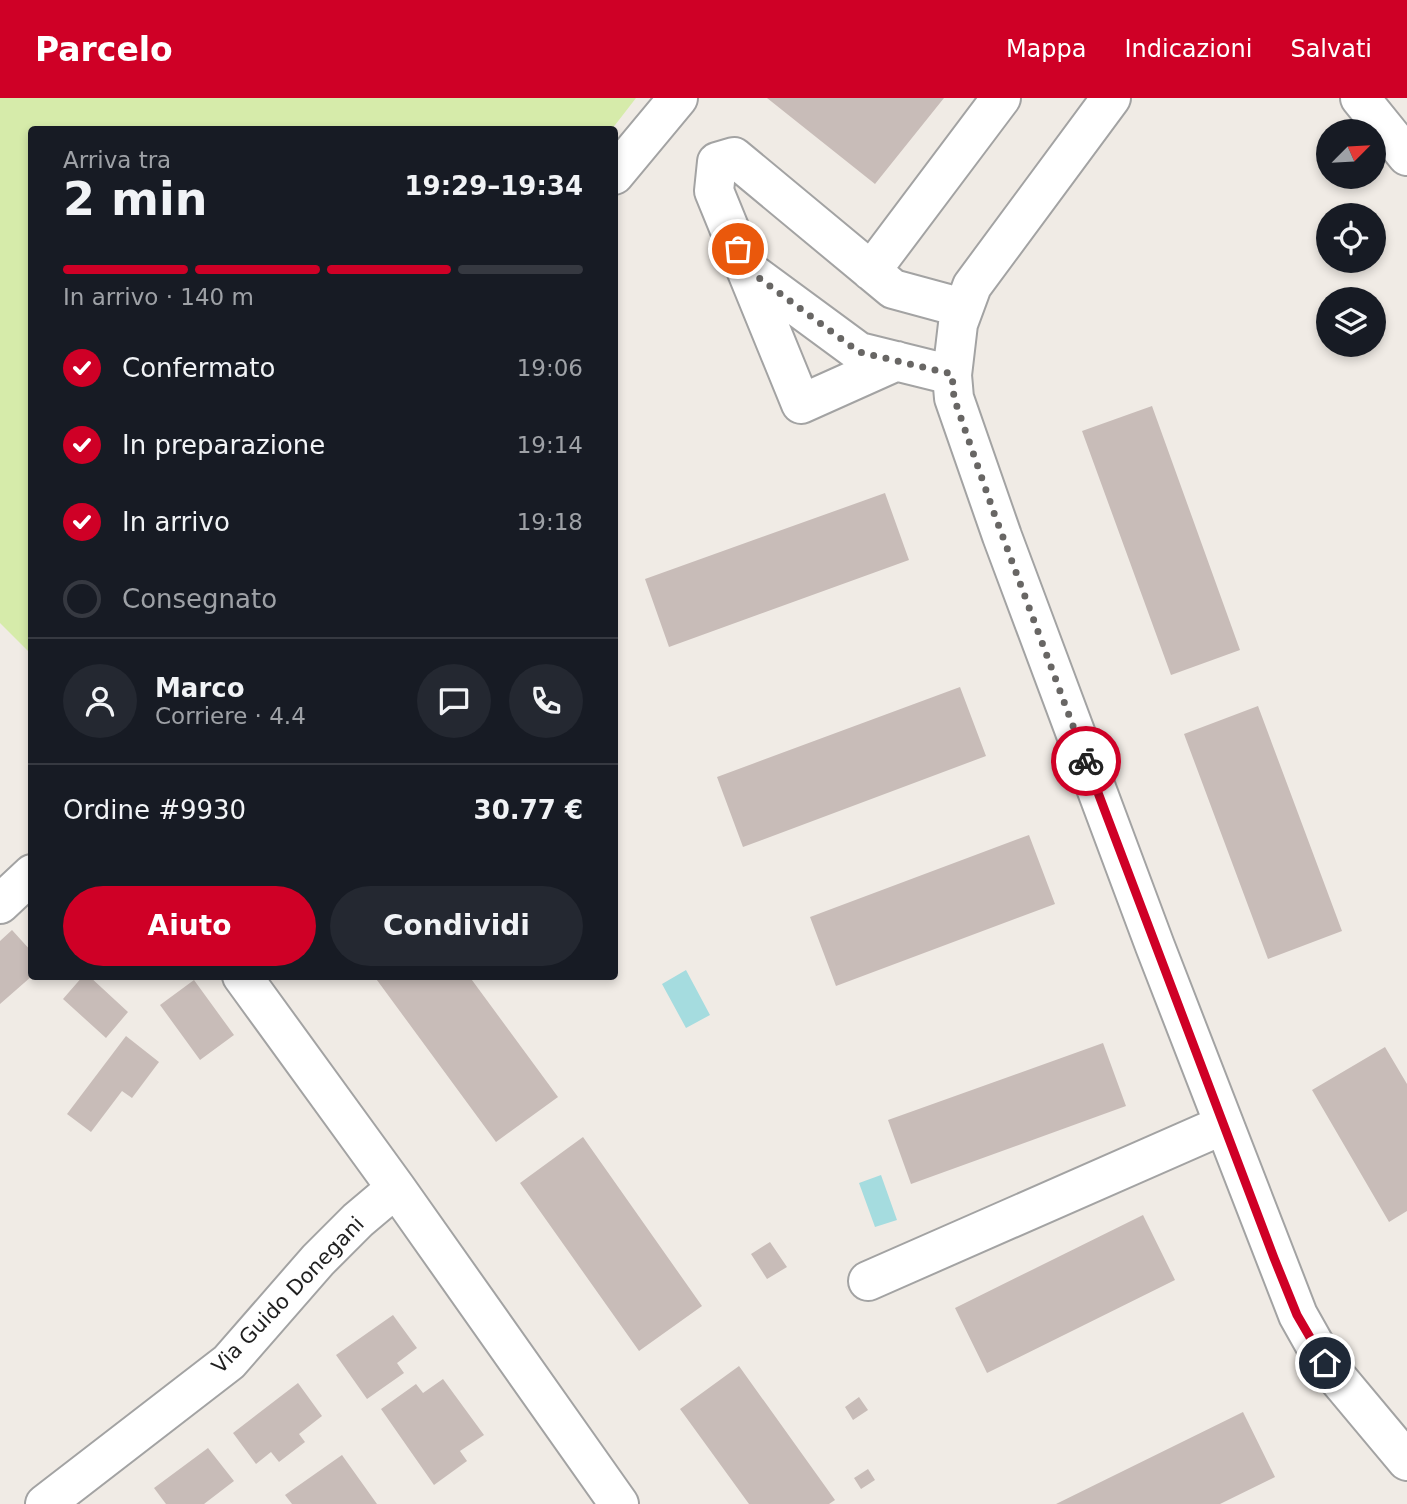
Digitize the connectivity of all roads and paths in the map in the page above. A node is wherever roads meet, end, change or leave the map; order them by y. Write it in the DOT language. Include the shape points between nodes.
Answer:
graph roads {
  1 [pos="678,98"];
  2 [pos="1001,98"];
  3 [pos="1111,98"];
  4 [pos="1360,98"];
  5 [pos="1407,156"];
  6 [pos="618,170"];
  7 [pos="747,269"];
  8 [pos="871,271"];
  9 [pos="963,308"];
  10 [pos="897,361"];
  11 [pos="952,374"];
  12 [pos="28,878"];
  13 [pos="0,904"];
  14 [pos="245,980"];
  15 [pos="1223,1125"];
  16 [pos="396,1188"];
  17 [pos="868,1281"];
  18 [pos="1407,1461"];
  19 [pos="45,1504"];
  20 [pos="619,1504"];
  1 -- 6 [label="street"];
  2 -- 8 [label="street"];
  3 -- 9 [label="street" via="972,286"];
  4 -- 5 [label="street"];
  7 -- 8 [label="street" via="715,191 718,162 734,157"];
  7 -- 10 [label="street" via="859,352"];
  7 -- 10 [label="street" via="801,404"];
  8 -- 9 [label="street" via="893,289"];
  9 -- 11 [label="street"];
  10 -- 11 [label="street"];
  11 -- 15 [label="street" via="954,398 1002,536"];
  12 -- 13 [label="street"];
  14 -- 16 [label="street"];
  15 -- 17 [label="street"];
  15 -- 18 [label="street" via="1297,1315 1325,1363"];
  16 -- 19 [label="street, Via Guido Donegani" via="318,1260 229,1362"];
  16 -- 20 [label="street"];
}
